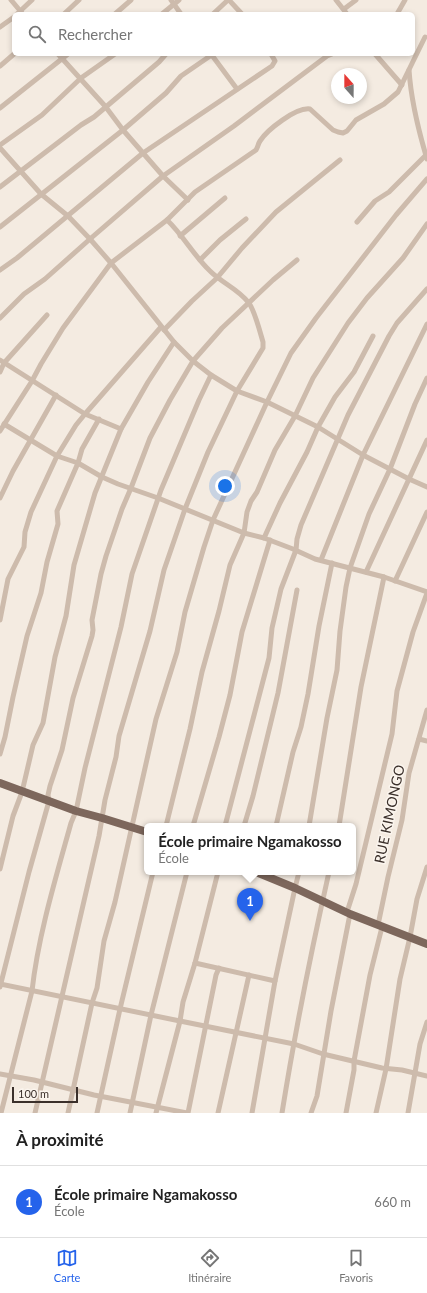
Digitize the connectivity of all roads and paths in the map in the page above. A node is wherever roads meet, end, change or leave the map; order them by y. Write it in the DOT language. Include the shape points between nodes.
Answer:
graph roads {
  1 [pos="11,0"];
  2 [pos="32,0"];
  3 [pos="79,0"];
  4 [pos="131,0"];
  5 [pos="228,0"];
  6 [pos="336,0"];
  7 [pos="356,0"];
  8 [pos="405,0"];
  9 [pos="175,1"];
  10 [pos="19,12"];
  11 [pos="21,12"];
  12 [pos="66,12"];
  13 [pos="117,12"];
  14 [pos="164,12"];
  15 [pos="180,12"];
  16 [pos="215,12"];
  17 [pos="240,12"];
  18 [pos="345,12"];
  19 [pos="398,12"];
  20 [pos="12,18"];
  21 [pos="0,27"];
  22 [pos="424,37"];
  23 [pos="12,56"];
  24 [pos="60,56"];
  25 [pos="66,56"];
  26 [pos="112,56"];
  27 [pos="164,56"];
  28 [pos="209,56"];
  29 [pos="213,56"];
  30 [pos="272,56"];
  31 [pos="327,56"];
  32 [pos="377,56"];
  33 [pos="415,56"];
  34 [pos="415,56"];
  35 [pos="62,59"];
  36 [pos="0,66"];
  37 [pos="409,68"];
  38 [pos="81,78"];
  39 [pos="402,85"];
  40 [pos="237,89"];
  41 [pos="105,106"];
  42 [pos="0,108"];
  43 [pos="123,130"];
  44 [pos="0,147"];
  45 [pos="143,153"];
  46 [pos="426,156"];
  47 [pos="340,160"];
  48 [pos="21,171"];
  49 [pos="163,176"];
  50 [pos="427,179"];
  51 [pos="0,188"];
  52 [pos="41,194"];
  53 [pos="225,198"];
  54 [pos="188,200"];
  55 [pos="68,216"];
  56 [pos="246,218"];
  57 [pos="167,220"];
  58 [pos="357,222"];
  59 [pos="427,224"];
  60 [pos="0,227"];
  61 [pos="180,236"];
  62 [pos="90,239"];
  63 [pos="200,260"];
  64 [pos="297,260"];
  65 [pos="111,263"];
  66 [pos="0,270"];
  67 [pos="217,278"];
  68 [pos="427,290"];
  69 [pos="249,303"];
  70 [pos="47,315"];
  71 [pos="0,318"];
  72 [pos="427,324"];
  73 [pos="162,328"];
  74 [pos="373,336"];
  75 [pos="174,342"];
  76 [pos="193,361"];
  77 [pos="2,362"];
  78 [pos="0,372"];
  79 [pos="211,375"];
  80 [pos="427,378"];
  81 [pos="32,381"];
  82 [pos="237,392"];
  83 [pos="56,395"];
  84 [pos="267,402"];
  85 [pos="85,414"];
  86 [pos="295,416"];
  87 [pos="99,419"];
  88 [pos="4,424"];
  89 [pos="318,428"];
  90 [pos="121,429"];
  91 [pos="0,431"];
  92 [pos="30,440"];
  93 [pos="338,440"];
  94 [pos="427,440"];
  95 [pos="363,455"];
  96 [pos="57,456"];
  97 [pos="78,463"];
  98 [pos="390,469"];
  99 [pos="102,477"];
  100 [pos="409,479"];
  101 [pos="427,487"];
  102 [pos="131,488"];
  103 [pos="0,498"];
  104 [pos="158,498"];
  105 [pos="185,509"];
  106 [pos="427,512"];
  107 [pos="213,520"];
  108 [pos="244,533"];
  109 [pos="264,538"];
  110 [pos="270,540"];
  111 [pos="296,550"];
  112 [pos="321,560"];
  113 [pos="332,563"];
  114 [pos="350,568"];
  115 [pos="366,572"];
  116 [pos="384,577"];
  117 [pos="395,581"];
  118 [pos="297,590"];
  119 [pos="427,593"];
  120 [pos="0,620"];
  121 [pos="427,710"];
  122 [pos="419,739"];
  123 [pos="427,741"];
  124 [pos="0,754"];
  125 [pos="0,783"];
  126 [pos="22,792"];
  127 [pos="50,802"];
  128 [pos="76,811"];
  129 [pos="102,818"];
  130 [pos="166,823"];
  131 [pos="195,823"];
  132 [pos="227,823"];
  133 [pos="245,823"];
  134 [pos="277,823"];
  135 [pos="310,823"];
  136 [pos="338,823"];
  137 [pos="131,827"];
  138 [pos="144,831"];
  139 [pos="427,867"];
  140 [pos="0,869"];
  141 [pos="152,875"];
  142 [pos="186,875"];
  143 [pos="217,875"];
  144 [pos="267,875"];
  145 [pos="298,875"];
  146 [pos="328,875"];
  147 [pos="295,888"];
  148 [pos="322,902"];
  149 [pos="348,913"];
  150 [pos="380,926"];
  151 [pos="410,937"];
  152 [pos="427,944"];
  153 [pos="195,963"];
  154 [pos="219,968"];
  155 [pos="248,974"];
  156 [pos="275,981"];
  157 [pos="0,985"];
  158 [pos="32,991"];
  159 [pos="62,997"];
  160 [pos="92,1004"];
  161 [pos="120,1009"];
  162 [pos="151,1016"];
  163 [pos="180,1021"];
  164 [pos="427,1022"];
  165 [pos="206,1026"];
  166 [pos="236,1032"];
  167 [pos="265,1038"];
  168 [pos="294,1044"];
  169 [pos="323,1054"];
  170 [pos="354,1061"];
  171 [pos="386,1068"];
  172 [pos="415,1073"];
  173 [pos="0,1074"];
  174 [pos="11,1076"];
  175 [pos="427,1076"];
  176 [pos="42,1082"];
  177 [pos="73,1090"];
  178 [pos="102,1096"];
  179 [pos="133,1102"];
  180 [pos="157,1107"];
  181 [pos="1,1113"];
  182 [pos="35,1113"];
  183 [pos="68,1113"];
  184 [pos="97,1113"];
  185 [pos="130,1113"];
  186 [pos="156,1113"];
  187 [pos="188,1113"];
  188 [pos="218,1113"];
  189 [pos="252,1113"];
  190 [pos="282,1113"];
  191 [pos="311,1113"];
  192 [pos="346,1113"];
  193 [pos="376,1113"];
  194 [pos="408,1113"];
  1 -- 10 [label="street"];
  2 -- 11 [label="street"];
  3 -- 12 [label="street"];
  4 -- 13 [label="street"];
  5 -- 16 [label="street"];
  5 -- 17 [label="street"];
  6 -- 18 [label="street"];
  7 -- 18 [label="street"];
  8 -- 19 [label="street"];
  9 -- 14 [label="street"];
  9 -- 15 [label="street"];
  20 -- 21 [label="street"];
  22 -- 34 [label="street"];
  23 -- 36 [label="street"];
  24 -- 35 [label="street"];
  25 -- 35 [label="street"];
  26 -- 38 [label="street"];
  27 -- 41 [label="street"];
  28 -- 43 [label="street" via="181,76 166,93"];
  29 -- 40 [label="street"];
  30 -- 40 [label="street" via="275,60 272,66"];
  31 -- 49 [label="street"];
  32 -- 39 [label="street"];
  33 -- 37 [label="street"];
  35 -- 38 [label="street"];
  35 -- 42 [label="street"];
  37 -- 39 [label="street"];
  37 -- 46 [label="street" via="410,90"];
  38 -- 41 [label="street"];
  38 -- 44 [label="street" via="42,115"];
  39 -- 54 [label="street" via="393,97 356,120 347,132 333,130 310,109 290,116 279,122 259,142 256,150 195,192"];
  40 -- 45 [label="street"];
  41 -- 43 [label="street"];
  41 -- 48 [label="street"];
  43 -- 45 [label="street"];
  43 -- 52 [label="street"];
  44 -- 48 [label="street"];
  45 -- 49 [label="street"];
  45 -- 55 [label="street"];
  46 -- 58 [label="street" via="389,192 376,201"];
  47 -- 67 [label="street" via="276,212"];
  48 -- 51 [label="street"];
  48 -- 52 [label="street"];
  49 -- 54 [label="street"];
  49 -- 62 [label="street"];
  50 -- 84 [label="street" via="316,318 291,353"];
  52 -- 55 [label="street"];
  52 -- 60 [label="street"];
  53 -- 61 [label="street"];
  54 -- 57 [label="street"];
  55 -- 62 [label="street"];
  55 -- 66 [label="street"];
  56 -- 63 [label="street"];
  57 -- 61 [label="street"];
  57 -- 65 [label="street"];
  59 -- 86 [label="street" via="403,258 348,323 312,378"];
  61 -- 63 [label="street"];
  62 -- 65 [label="street"];
  62 -- 71 [label="street" via="24,294"];
  63 -- 67 [label="street"];
  64 -- 69 [label="street"];
  65 -- 73 [label="street"];
  65 -- 81 [label="street" via="63,328"];
  67 -- 69 [label="street" via="239,292"];
  67 -- 73 [label="street"];
  68 -- 93 [label="street" via="397,323 389,336 348,414"];
  69 -- 76 [label="street" via="222,328"];
  69 -- 82 [label="street" via="263,348"];
  70 -- 77 [label="street"];
  72 -- 95 [label="street"];
  73 -- 75 [label="street"];
  73 -- 85 [label="street"];
  74 -- 89 [label="street" via="354,372 335,397"];
  75 -- 76 [label="street"];
  75 -- 90 [label="street"];
  76 -- 79 [label="street"];
  76 -- 102 [label="street" via="150,438"];
  77 -- 78 [label="street"];
  77 -- 81 [label="street"];
  79 -- 82 [label="street"];
  79 -- 104 [label="street" via="198,400"];
  80 -- 98 [label="street"];
  81 -- 83 [label="street"];
  81 -- 88 [label="street"];
  82 -- 84 [label="street"];
  82 -- 105 [label="street" via="208,452"];
  83 -- 85 [label="street"];
  83 -- 92 [label="street"];
  84 -- 86 [label="street"];
  84 -- 107 [label="street"];
  85 -- 87 [label="street"];
  85 -- 96 [label="street"];
  86 -- 89 [label="street"];
  86 -- 108 [label="street" via="251,501"];
  87 -- 90 [label="street"];
  87 -- 97 [label="street" via="82,449"];
  88 -- 91 [label="street"];
  88 -- 92 [label="street"];
  89 -- 93 [label="street"];
  89 -- 109 [label="street"];
  90 -- 99 [label="street"];
  92 -- 96 [label="street"];
  92 -- 103 [label="street"];
  93 -- 95 [label="street"];
  93 -- 111 [label="street" via="301,525"];
  94 -- 100 [label="street"];
  95 -- 98 [label="street"];
  95 -- 112 [label="street"];
  96 -- 97 [label="street"];
  96 -- 120 [label="street" via="31,512 24,547 7,584"];
  97 -- 99 [label="street"];
  97 -- 124 [label="street" via="57,510 58,524 41,593 27,636"];
  98 -- 100 [label="street"];
  98 -- 114 [label="street" via="369,514"];
  99 -- 102 [label="street"];
  99 -- 126 [label="street" via="74,564 66,616 55,657 43,723 33,745"];
  100 -- 101 [label="street"];
  100 -- 115 [label="street"];
  102 -- 104 [label="street"];
  102 -- 127 [label="street" via="101,574 92,620 92,636 50,786"];
  104 -- 105 [label="street"];
  104 -- 128 [label="street" via="132,574"];
  105 -- 107 [label="street"];
  105 -- 129 [label="street" via="164,570 150,631 119,736"];
  106 -- 117 [label="street"];
  107 -- 108 [label="street"];
  107 -- 137 [label="street" via="156,719"];
  108 -- 109 [label="street"];
  108 -- 130 [label="street" via="230,565"];
  109 -- 110 [label="street"];
  110 -- 111 [label="street"];
  110 -- 131 [label="street" via="242,632 220,738"];
  111 -- 112 [label="street"];
  111 -- 132 [label="street" via="281,589 272,628 270,658"];
  112 -- 113 [label="street"];
  113 -- 114 [label="street"];
  113 -- 134 [label="street" via="301,727"];
  114 -- 115 [label="street"];
  114 -- 135 [label="street" via="337,670"];
  115 -- 116 [label="street"];
  116 -- 117 [label="street"];
  116 -- 136 [label="street" via="359,695"];
  117 -- 119 [label="street"];
  118 -- 133 [label="street" via="278,694"];
  119 -- 149 [label="street" via="397,691 392,734"];
  121 -- 122 [label="street, RUE KIMONGO"];
  122 -- 123 [label="street"];
  122 -- 150 [label="street, RUE KIMONGO" via="409,773"];
  125 -- 126 [label="main road"];
  126 -- 127 [label="main road"];
  126 -- 140 [label="street" via="13,816"];
  127 -- 128 [label="main road"];
  127 -- 157 [label="street"];
  128 -- 129 [label="main road"];
  128 -- 158 [label="street" via="48,908"];
  129 -- 137 [label="main road"];
  129 -- 159 [label="street"];
  137 -- 138 [label="main road"];
  137 -- 160 [label="street"];
  139 -- 151 [label="street" via="417,899"];
  141 -- 161 [label="street"];
  142 -- 162 [label="street"];
  143 -- 153 [label="street"];
  144 -- 147 [label="main road"];
  145 -- 147 [label="street"];
  146 -- 148 [label="street"];
  147 -- 148 [label="main road"];
  147 -- 156 [label="street"];
  148 -- 149 [label="main road"];
  148 -- 168 [label="street"];
  149 -- 150 [label="main road"];
  149 -- 169 [label="street"];
  150 -- 151 [label="main road"];
  150 -- 170 [label="street, RUE KIMONGO"];
  151 -- 152 [label="main road"];
  151 -- 171 [label="street" via="398,986"];
  153 -- 154 [label="street"];
  153 -- 163 [label="street"];
  154 -- 155 [label="street"];
  154 -- 165 [label="street"];
  155 -- 156 [label="street"];
  155 -- 166 [label="street"];
  156 -- 167 [label="street"];
  157 -- 158 [label="street"];
  158 -- 159 [label="street"];
  158 -- 174 [label="street"];
  159 -- 160 [label="street"];
  159 -- 176 [label="street"];
  160 -- 161 [label="street"];
  160 -- 177 [label="street"];
  161 -- 162 [label="street"];
  161 -- 178 [label="street"];
  162 -- 163 [label="street"];
  162 -- 179 [label="street"];
  163 -- 165 [label="street"];
  163 -- 180 [label="street"];
  164 -- 172 [label="street"];
  165 -- 166 [label="street"];
  165 -- 187 [label="street"];
  166 -- 167 [label="street"];
  166 -- 188 [label="street"];
  167 -- 168 [label="street"];
  167 -- 189 [label="street"];
  168 -- 169 [label="street"];
  168 -- 190 [label="street"];
  169 -- 170 [label="street"];
  169 -- 191 [label="street" via="317,1096"];
  170 -- 171 [label="street"];
  170 -- 192 [label="street, RUE KIMONGO"];
  171 -- 172 [label="street"];
  171 -- 193 [label="street"];
  172 -- 175 [label="street"];
  172 -- 194 [label="street"];
  173 -- 174 [label="street"];
  174 -- 176 [label="street"];
  174 -- 181 [label="street"];
  176 -- 177 [label="street"];
  176 -- 182 [label="street"];
  177 -- 178 [label="street"];
  177 -- 183 [label="street"];
  178 -- 179 [label="street"];
  178 -- 184 [label="street"];
  179 -- 180 [label="street"];
  179 -- 185 [label="street"];
  180 -- 186 [label="street"];
  180 -- 187 [label="street"];
}
